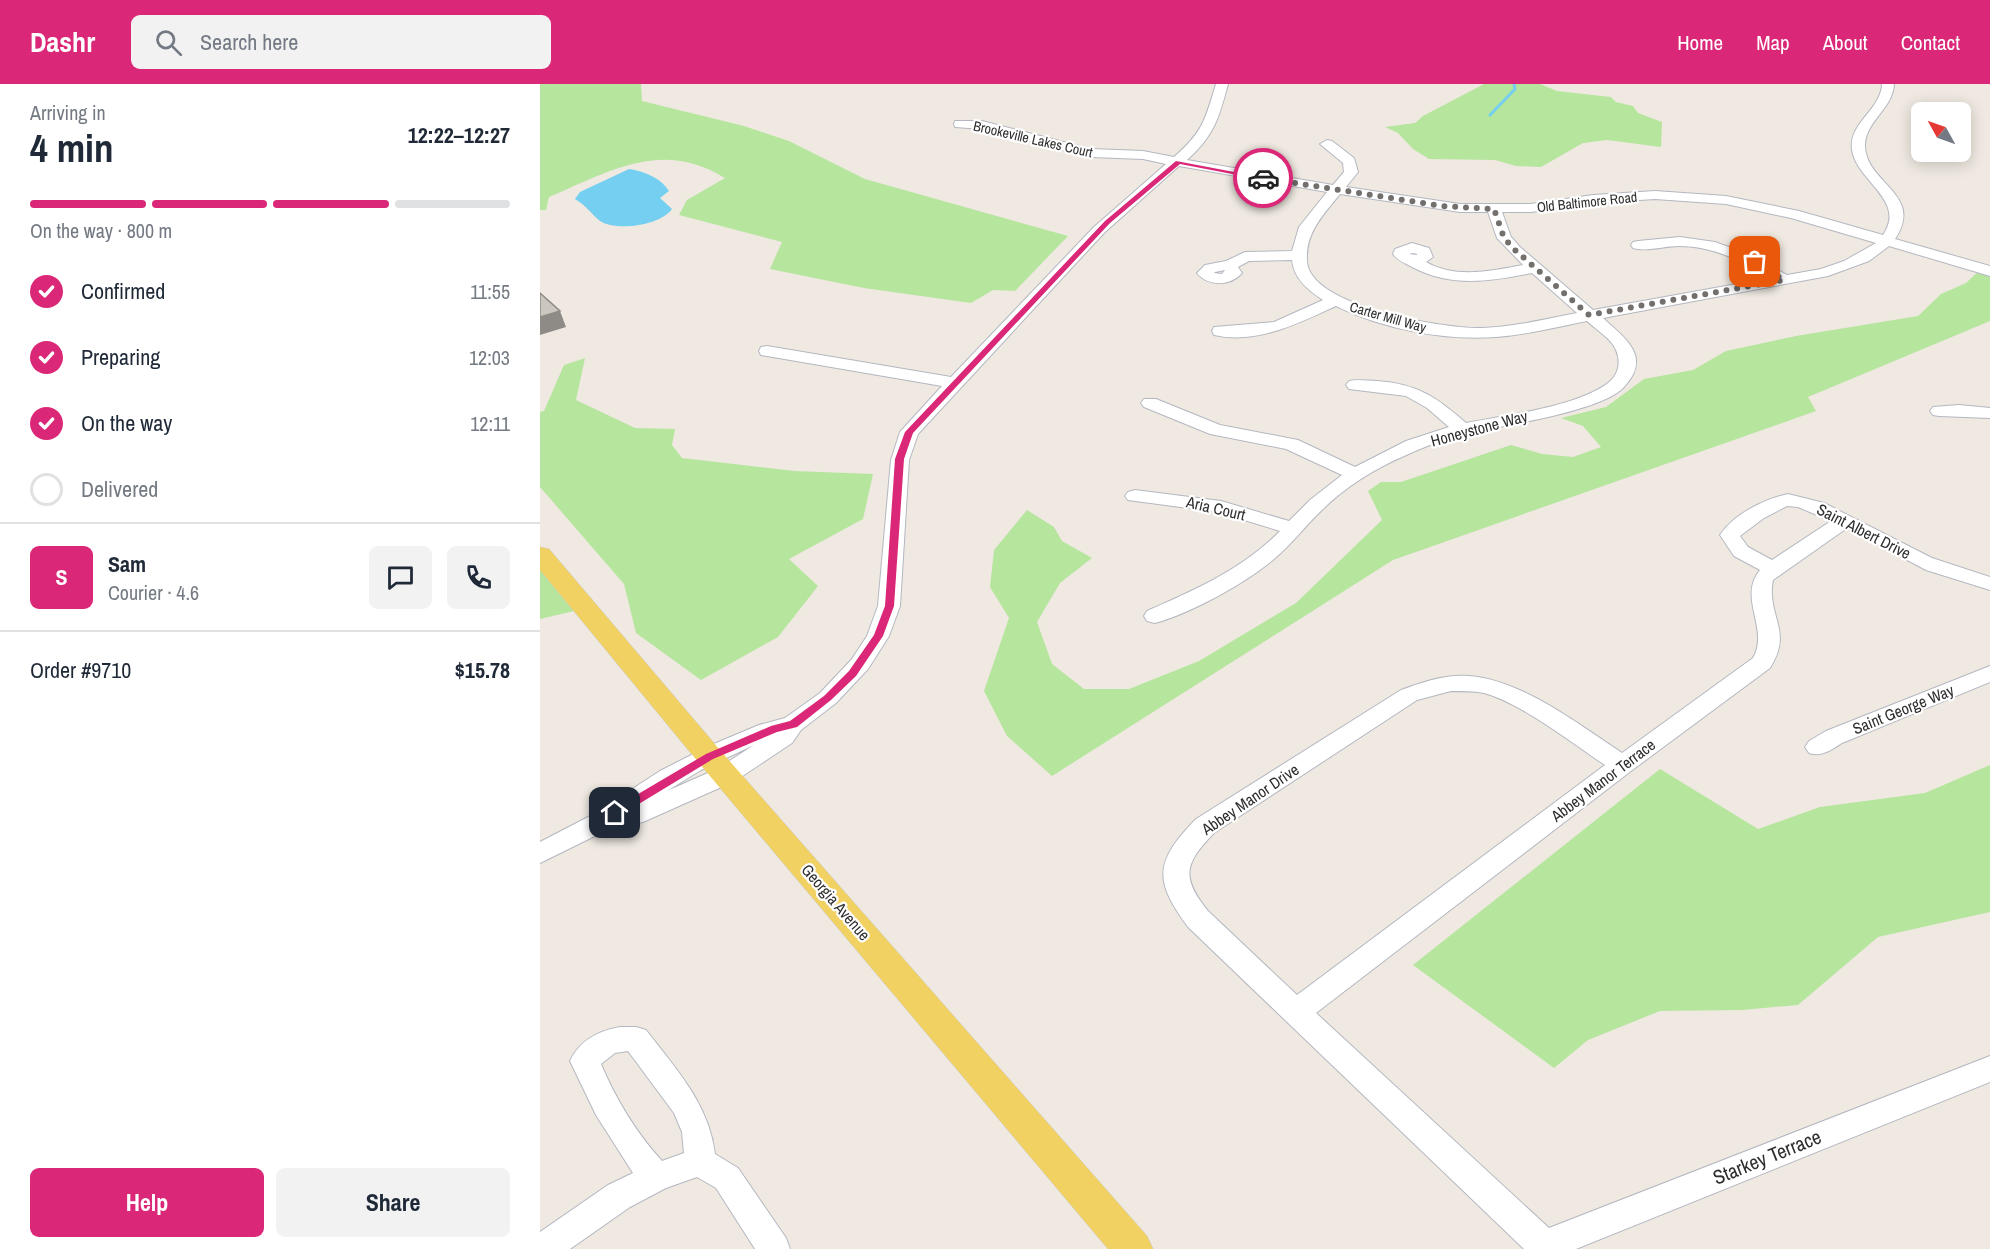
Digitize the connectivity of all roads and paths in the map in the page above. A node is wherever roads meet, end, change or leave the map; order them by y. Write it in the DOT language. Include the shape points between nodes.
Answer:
graph roads {
  1 [pos="1222,84"];
  2 [pos="1888,84"];
  3 [pos="960,124"];
  4 [pos="1328,144"];
  5 [pos="1178,162"];
  6 [pos="1337,190"];
  7 [pos="1494,209"];
  8 [pos="1887,241"];
  9 [pos="1638,245"];
  10 [pos="1300,256"];
  11 [pos="1415,262"];
  12 [pos="1230,265"];
  13 [pos="1534,268"];
  14 [pos="1990,271"];
  15 [pos="1784,280"];
  16 [pos="1334,301"];
  17 [pos="1589,315"];
  18 [pos="1220,331"];
  19 [pos="767,351"];
  20 [pos="953,383"];
  21 [pos="1355,385"];
  22 [pos="1150,403"];
  23 [pos="1939,411"];
  24 [pos="1990,413"];
  25 [pos="1462,429"];
  26 [pos="1355,474"];
  27 [pos="1136,496"];
  28 [pos="1844,521"];
  29 [pos="1294,529"];
  30 [pos="540,554"];
  31 [pos="1773,569"];
  32 [pos="1990,584"];
  33 [pos="1155,616"];
  34 [pos="1990,673"];
  35 [pos="1817,747"];
  36 [pos="1622,765"];
  37 [pos="718,766"];
  38 [pos="540,853"];
  39 [pos="1295,1013"];
  40 [pos="1990,1069"];
  41 [pos="700,1162"];
  42 [pos="657,1177"];
  43 [pos="1545,1247"];
  44 [pos="543,1249"];
  45 [pos="774,1249"];
  46 [pos="1133,1249"];
  1 -- 5 [label="street" via="1207,131"];
  2 -- 8 [label="street" via="1885,103 1864,124 1857,141 1862,161 1895,203 1897,224"];
  3 -- 5 [label="street, Brookeville Lakes Court" via="982,125 1091,153 1143,155"];
  4 -- 6 [label="street" via="1349,161 1351,172"];
  5 -- 6 [label="street, Old Baltimore Road"];
  5 -- 20 [label="street" via="1103,226"];
  6 -- 7 [label="street, Old Baltimore Road" via="1442,206"];
  6 -- 10 [label="street" via="1306,227"];
  7 -- 8 [label="street, Old Baltimore Road" via="1619,196 1689,196 1760,206"];
  7 -- 13 [label="street, Honeystone Way" via="1504,238"];
  8 -- 14 [label="street, Old Baltimore Road"];
  8 -- 15 [label="street, Carter Mill Way" via="1859,262"];
  9 -- 15 [label="street" via="1678,241 1710,244 1743,255"];
  10 -- 12 [label="street" via="1245,257"];
  10 -- 16 [label="street, Carter Mill Way" via="1306,279"];
  11 -- 13 [label="street" via="1440,274 1460,277"];
  13 -- 17 [label="street, Honeystone Way"];
  15 -- 17 [label="street, Carter Mill Way"];
  16 -- 17 [label="street, Carter Mill Way" via="1411,326 1458,333 1508,331"];
  16 -- 18 [label="street" via="1278,326"];
  17 -- 25 [label="street, Honeystone Way" via="1623,345 1628,358 1625,377 1614,387 1567,408"];
  19 -- 20 [label="street"];
  20 -- 37 [label="street" via="915,424 902,450 891,593 887,615 867,655 846,681 793,724 784,737"];
  21 -- 25 [label="street" via="1400,389 1418,395"];
  22 -- 26 [label="street" via="1216,430 1291,444"];
  23 -- 24 [label="street"];
  25 -- 26 [label="street, Honeystone Way" via="1410,447"];
  26 -- 29 [label="street, Honeystone Way" via="1316,505"];
  27 -- 29 [label="street, Aria Court" via="1221,507"];
  28 -- 31 [label="street"];
  28 -- 31 [label="street, Saint Albert Drive" via="1810,503 1786,500 1730,535 1731,543 1741,551"];
  28 -- 32 [label="street, Saint Albert Drive" via="1926,563"];
  29 -- 33 [label="street, Honeystone Way" via="1233,579"];
  30 -- 37 [label="main road, Georgia Avenue"];
  31 -- 36 [label="street, Abbey Manor Terrace" via="1763,580 1762,595 1772,639 1770,653 1762,663"];
  34 -- 35 [label="street, Saint George Way"];
  36 -- 39 [label="street, Abbey Manor Terrace"];
  36 -- 39 [label="street, Abbey Manor Drive" via="1498,688 1472,683 1432,686 1409,695 1205,826 1184,846 1174,871 1178,894 1198,920"];
  37 -- 38 [label="street" via="634,815 602,822"];
  37 -- 46 [label="main road, Georgia Avenue"];
  39 -- 43 [label="street, Abbey Manor Drive"];
  40 -- 43 [label="street, Starkey Terrace"];
  41 -- 42 [label="street"];
  41 -- 42 [label="street" via="697,1132 685,1105 636,1039 614,1039 596,1047 585,1061 598,1090 644,1165"];
  41 -- 45 [label="street" via="727,1178"];
  42 -- 44 [label="street" via="620,1196"];
}
